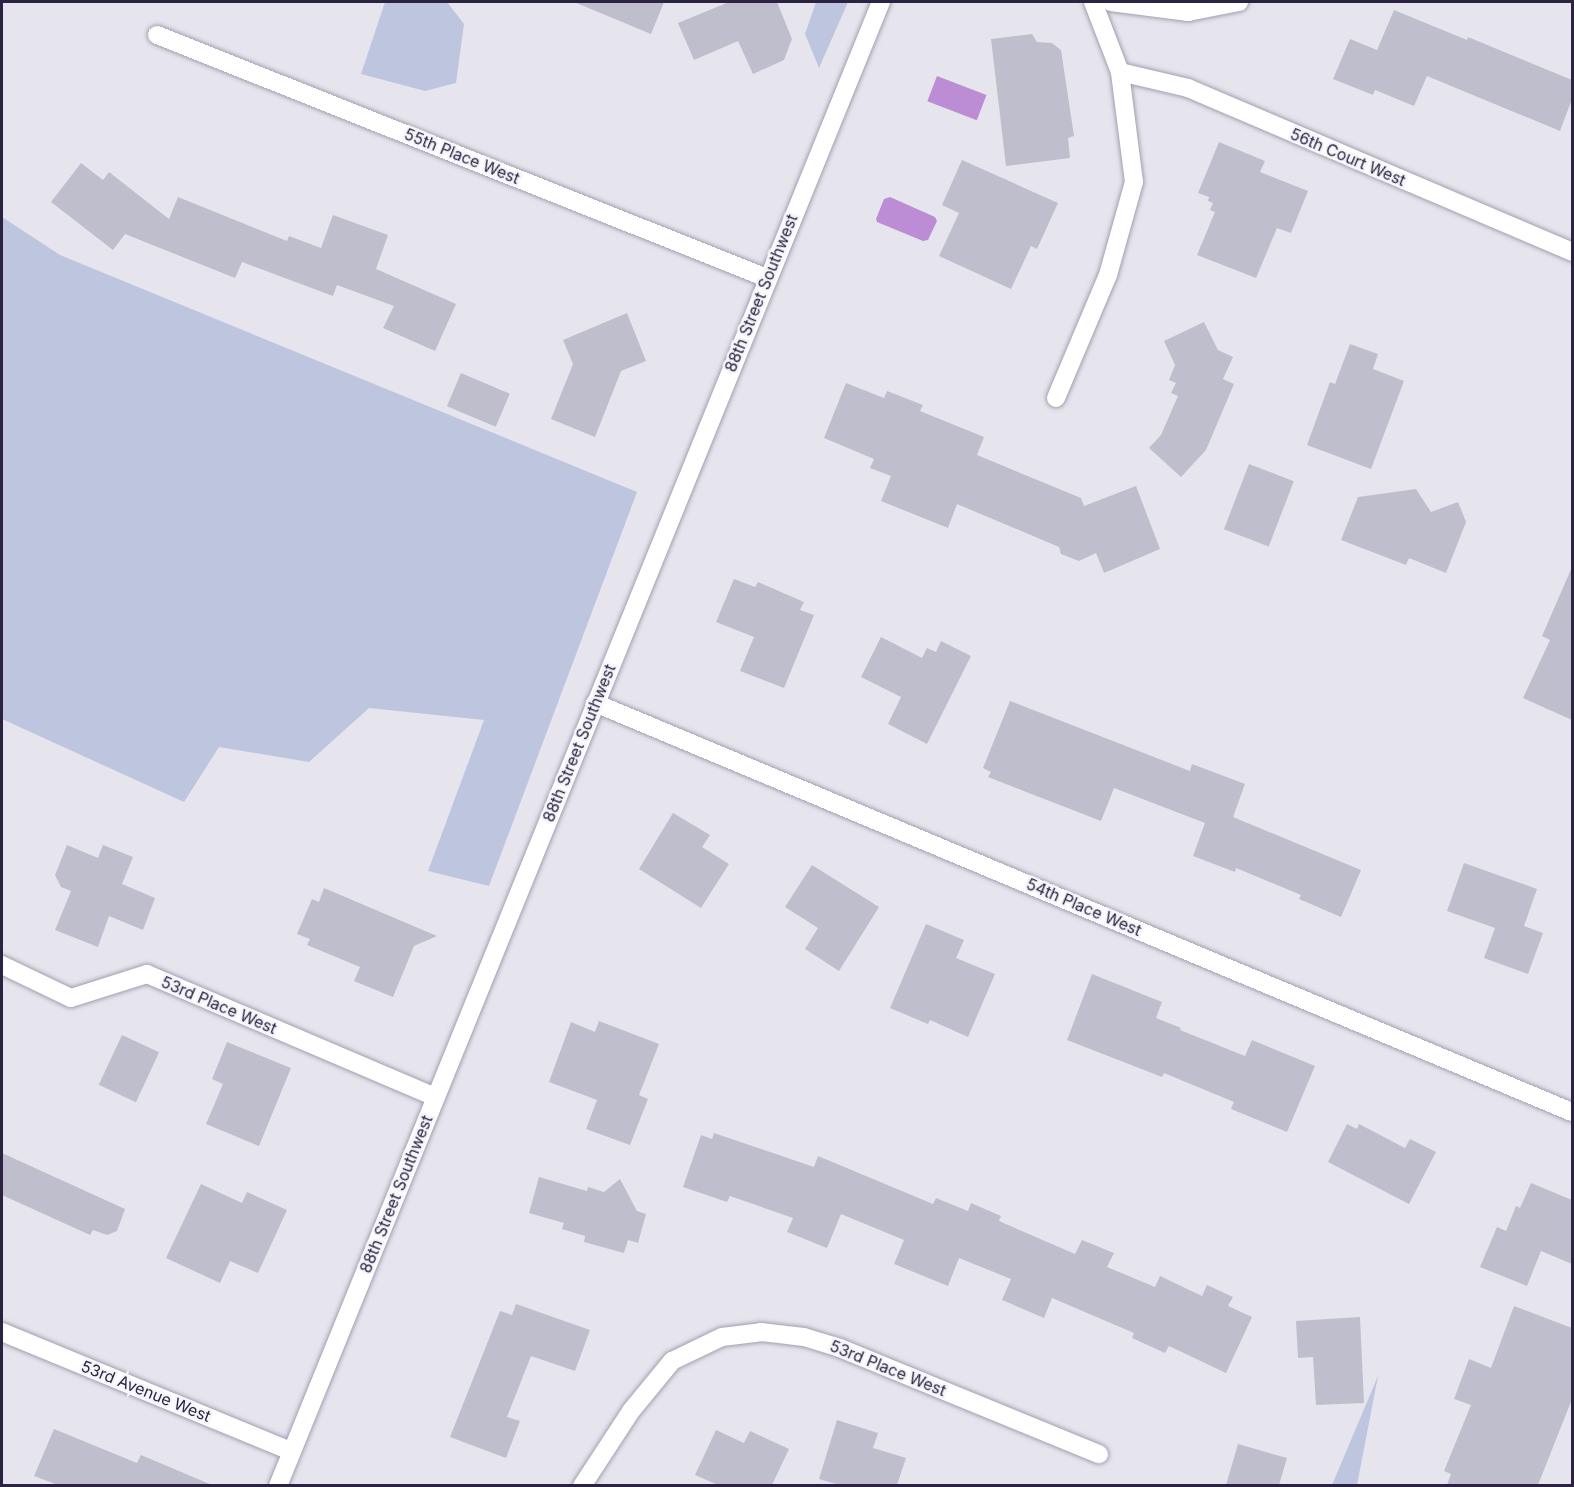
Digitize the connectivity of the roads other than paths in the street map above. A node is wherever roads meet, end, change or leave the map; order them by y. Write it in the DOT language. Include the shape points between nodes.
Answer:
graph roads {
  1 [pos="881,2"];
  2 [pos="1093,2"];
  3 [pos="1111,2"];
  4 [pos="1239,2"];
  5 [pos="157,35"];
  6 [pos="1120,72"];
  7 [pos="1572,252"];
  8 [pos="767,278"];
  9 [pos="1056,398"];
  10 [pos="595,703"];
  11 [pos="2,965"];
  12 [pos="436,1097"];
  13 [pos="1572,1112"];
  14 [pos="2,1332"];
  15 [pos="291,1450"];
  16 [pos="1099,1454"];
  17 [pos="278,1485"];
  18 [pos="582,1485"];
  1 -- 8 [label="street, 88th Street Southwest"];
  2 -- 6 [label="street"];
  3 -- 4 [label="street" via="1188,12"];
  5 -- 8 [label="street, 55th Place West"];
  6 -- 7 [label="street, 56th Court West" via="1188,88"];
  6 -- 9 [label="street" via="1134,182 1108,275"];
  8 -- 10 [label="street, 88th Street Southwest"];
  10 -- 12 [label="street, 88th Street Southwest"];
  10 -- 13 [label="street, 54th Place West"];
  11 -- 12 [label="street, 53rd Place West" via="71,998 147,974"];
  12 -- 15 [label="street, 88th Street Southwest"];
  14 -- 15 [label="street, 53rd Avenue West"];
  15 -- 17 [label="street, 88th Street Southwest"];
  16 -- 18 [label="street, 53rd Place West" via="840,1348 804,1337 761,1332 722,1337 672,1362 631,1411"];
}
